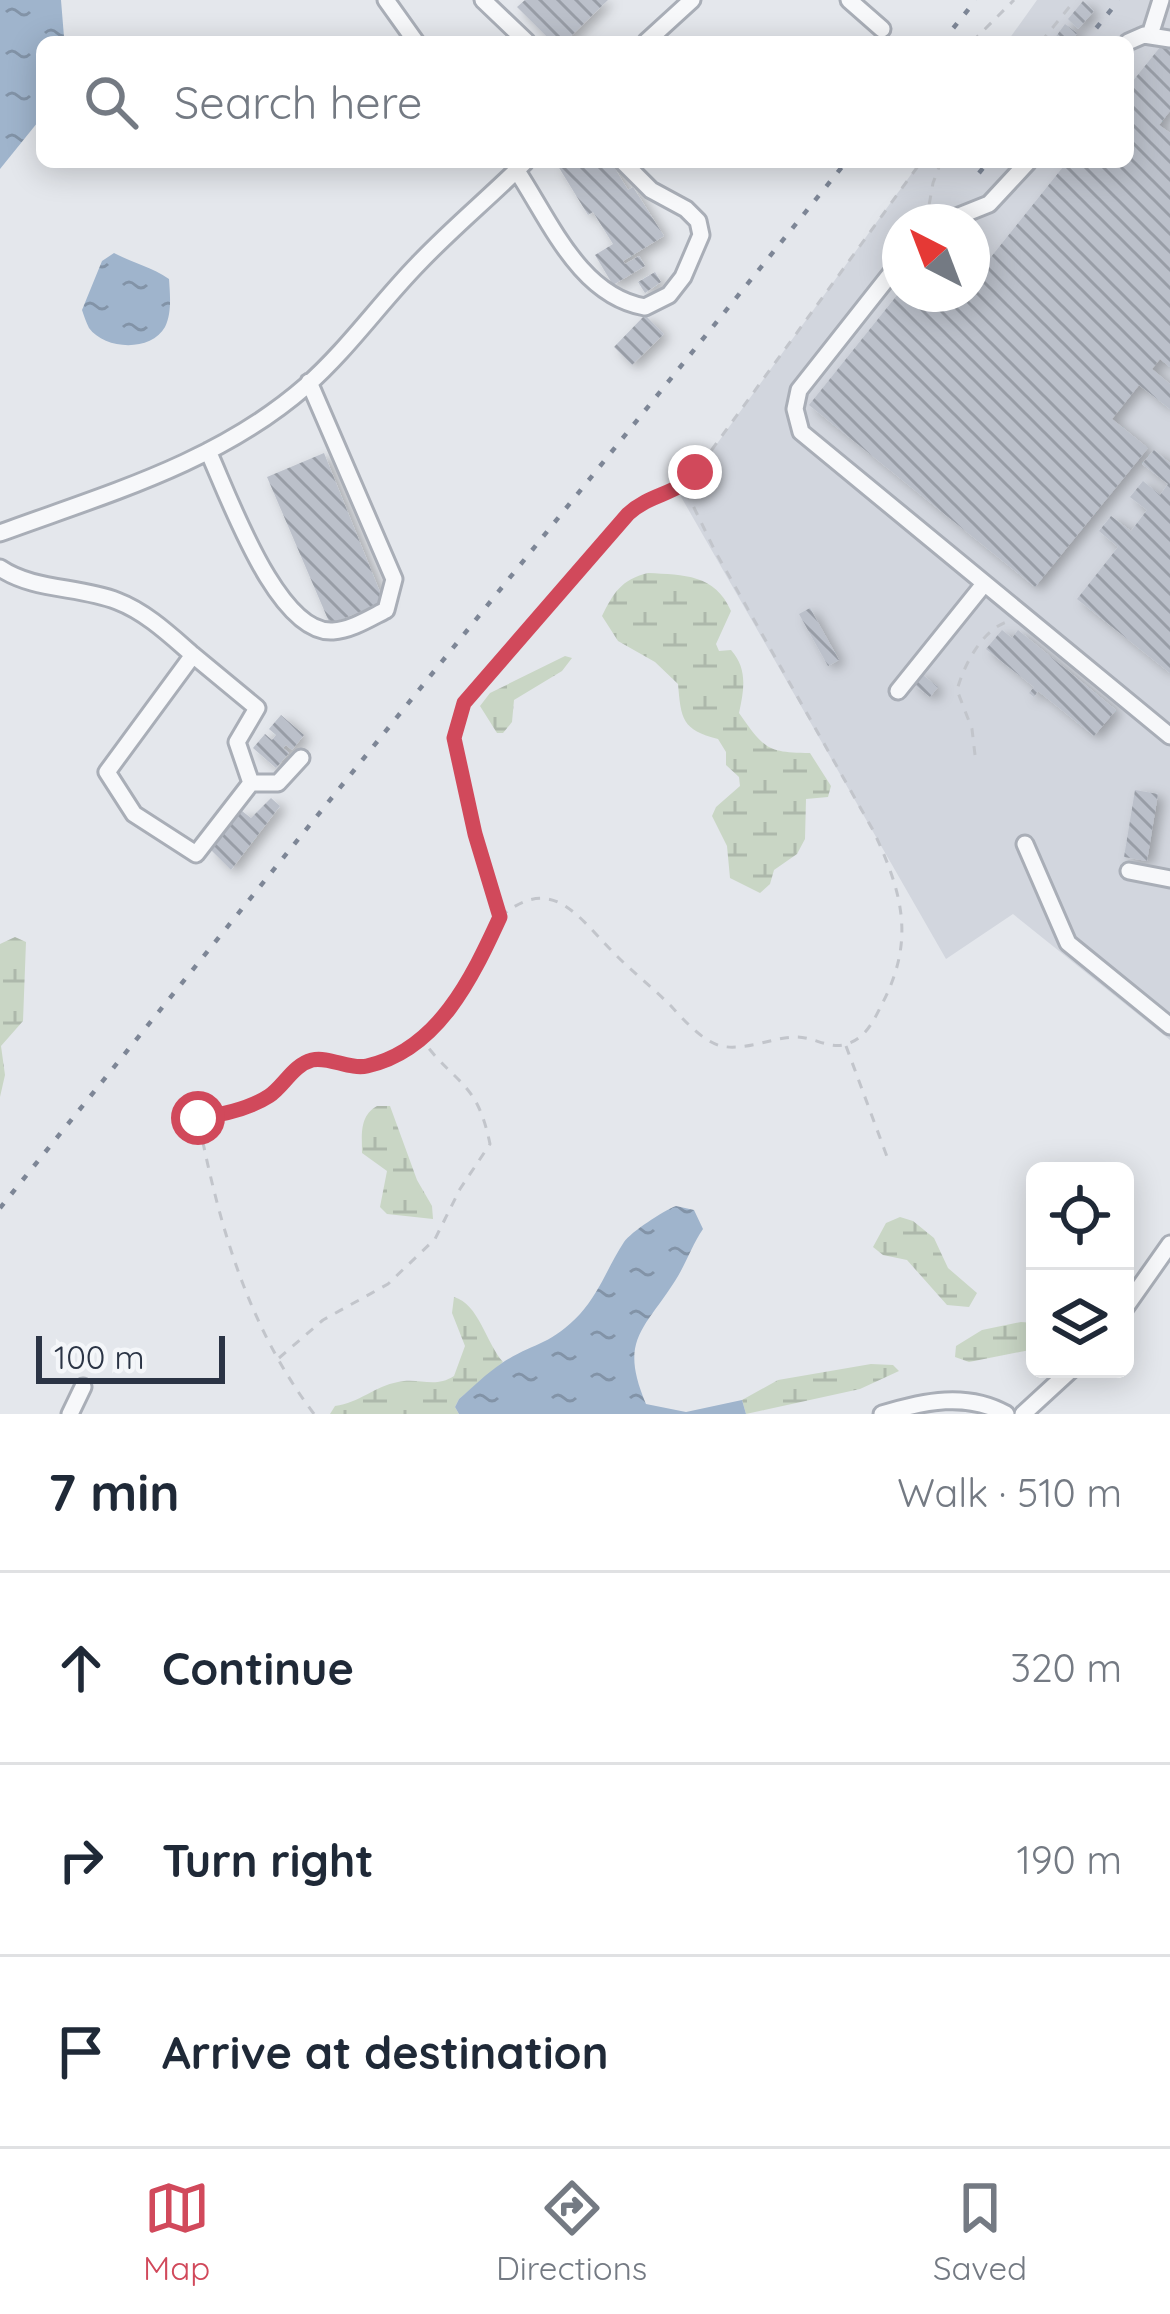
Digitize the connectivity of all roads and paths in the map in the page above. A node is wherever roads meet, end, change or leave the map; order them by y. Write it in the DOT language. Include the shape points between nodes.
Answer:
graph roads {
  1 [pos="386,0"];
  2 [pos="483,0"];
  3 [pos="692,0"];
  4 [pos="849,0"];
  5 [pos="1014,0"];
  6 [pos="1075,0"];
  7 [pos="1161,0"];
  8 [pos="882,29"];
  9 [pos="1150,35"];
  10 [pos="412,36"];
  11 [pos="520,36"];
  12 [pos="653,36"];
  13 [pos="978,36"];
  14 [pos="1046,36"];
  15 [pos="1170,39"];
  16 [pos="1134,40"];
  17 [pos="513,168"];
  18 [pos="515,168"];
  19 [pos="629,168"];
  20 [pos="917,168"];
  21 [pos="940,168"];
  22 [pos="1022,168"];
  23 [pos="930,204"];
  24 [pos="989,204"];
  25 [pos="882,285"];
  26 [pos="309,382"];
  27 [pos="208,451"];
  28 [pos="684,488"];
  29 [pos="0,533"];
  30 [pos="0,568"];
  31 [pos="985,584"];
  32 [pos="1025,618"];
  33 [pos="193,655"];
  34 [pos="898,691"];
  35 [pos="1170,736"];
  36 [pos="974,755"];
  37 [pos="301,758"];
  38 [pos="251,783"];
  39 [pos="1025,844"];
  40 [pos="1129,871"];
  41 [pos="1170,879"];
  42 [pos="500,917"];
  43 [pos="1170,1026"];
  44 [pos="421,1039"];
  45 [pos="846,1045"];
  46 [pos="889,1162"];
  47 [pos="1170,1244"];
  48 [pos="1134,1295"];
  49 [pos="278,1359"];
  50 [pos="1062,1378"];
  51 [pos="83,1387"];
  52 [pos="70,1414"];
  53 [pos="314,1414"];
  54 [pos="882,1414"];
  55 [pos="1006,1414"];
  56 [pos="1023,1414"];
  1 -- 10 [label="street"];
  2 -- 11 [label="street"];
  3 -- 12 [label="street"];
  4 -- 8 [label="street"];
  5 -- 13 [label="path"];
  6 -- 14 [label="path"];
  7 -- 9 [label="street"];
  9 -- 15 [label="street"];
  9 -- 16 [label="street"];
  17 -- 26 [label="street"];
  18 -- 19 [label="street" via="590,280 645,307 683,278 701,235 686,209"];
  20 -- 28 [label="path"];
  21 -- 23 [label="path"];
  22 -- 24 [label="street"];
  25 -- 31 [label="street" via="799,390 797,422 808,442"];
  26 -- 27 [label="street"];
  26 -- 27 [label="street" via="394,579 386,610 331,632 306,625 266,577"];
  27 -- 29 [label="street"];
  28 -- 42 [label="path" via="644,499 628,514 457,719 454,738"];
  28 -- 45 [label="path" via="894,874 904,928 899,960 874,1019"];
  30 -- 33 [label="street" via="37,585 116,600"];
  31 -- 32 [label="street"];
  31 -- 34 [label="street"];
  32 -- 35 [label="street"];
  32 -- 36 [label="path" via="992,628 961,677 957,690"];
  33 -- 38 [label="street" via="257,708 237,742"];
  33 -- 38 [label="street" via="107,772 134,814 196,854"];
  37 -- 38 [label="street" via="278,783"];
  39 -- 43 [label="street" via="1068,943"];
  40 -- 41 [label="street"];
  42 -- 44 [label="path" via="451,1007"];
  42 -- 45 [label="path" via="518,902 543,897 571,908 640,980 722,1046 805,1037"];
  44 -- 49 [label="path" via="471,1089 490,1144 435,1239 388,1284 323,1320"];
  44 -- 49 [label="path" via="362,1067 312,1060 270,1096 198,1118 239,1282"];
  45 -- 46 [label="path"];
  47 -- 48 [label="street"];
  49 -- 53 [label="path"];
  50 -- 56 [label="street"];
  51 -- 52 [label="street"];
  54 -- 55 [label="street" via="957,1400"];
}
